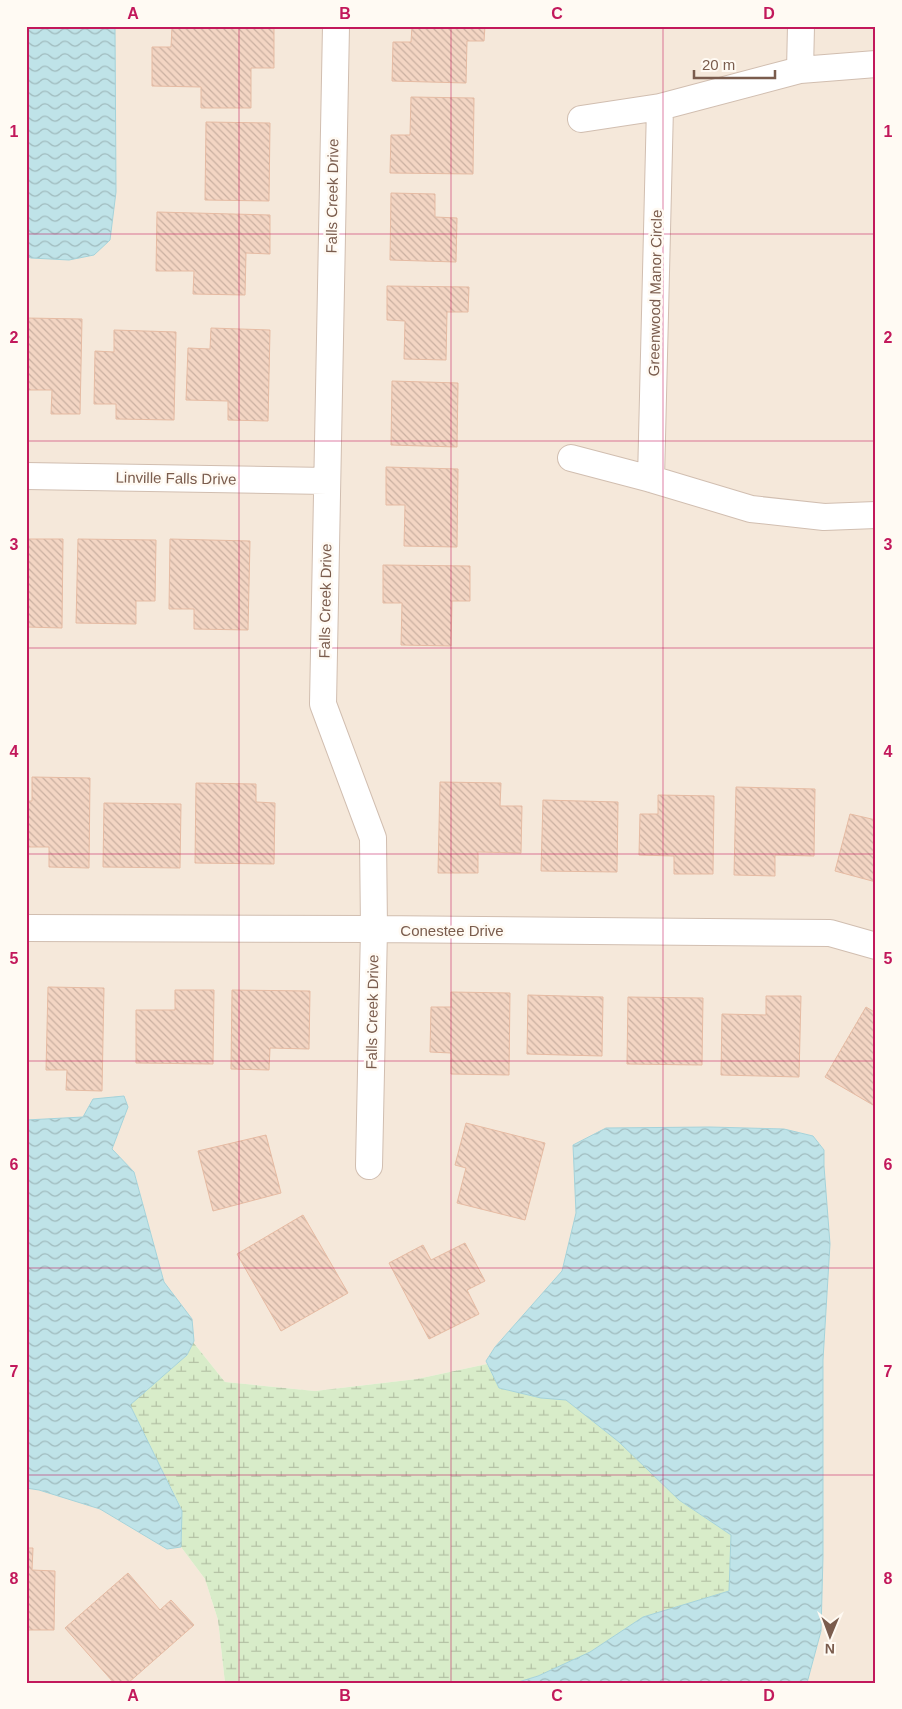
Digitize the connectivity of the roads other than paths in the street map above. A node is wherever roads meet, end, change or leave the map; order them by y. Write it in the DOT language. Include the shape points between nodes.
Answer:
graph roads {
  1 [pos="336,26"];
  2 [pos="801,26"];
  3 [pos="876,64"];
  4 [pos="800,70"];
  5 [pos="660,107"];
  6 [pos="581,119"];
  7 [pos="571,458"];
  8 [pos="26,476"];
  9 [pos="650,479"];
  10 [pos="326,481"];
  11 [pos="876,515"];
  12 [pos="26,928"];
  13 [pos="374,929"];
  14 [pos="876,946"];
  15 [pos="369,1166"];
  1 -- 10 [label="street, Falls Creek Drive"];
  2 -- 4 [label="street"];
  3 -- 4 [label="street"];
  4 -- 5 [label="street"];
  5 -- 6 [label="street"];
  5 -- 9 [label="street, Greenwood Manor Circle"];
  7 -- 9 [label="street"];
  8 -- 10 [label="street, Linville Falls Drive"];
  9 -- 11 [label="street" via="751,509 824,517"];
  10 -- 13 [label="street, Falls Creek Drive" via="323,704 373,838"];
  12 -- 13 [label="street, Conestee Drive"];
  13 -- 14 [label="street, Conestee Drive" via="830,933"];
  13 -- 15 [label="street, Falls Creek Drive"];
}
